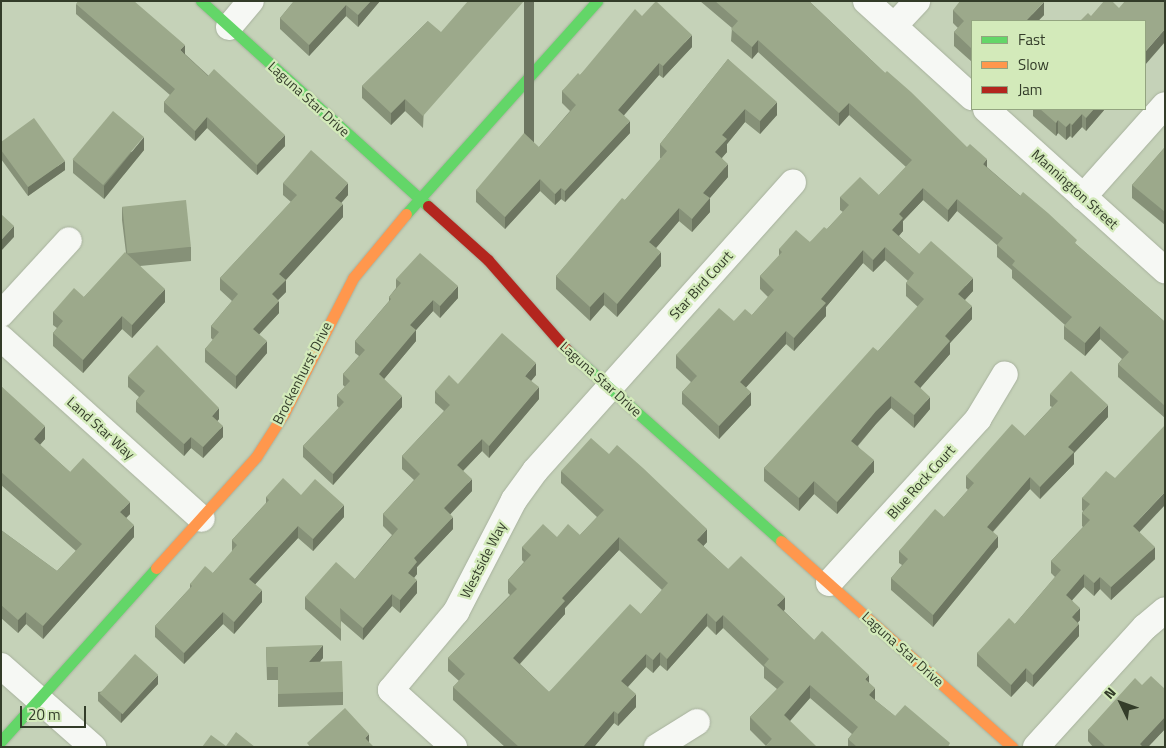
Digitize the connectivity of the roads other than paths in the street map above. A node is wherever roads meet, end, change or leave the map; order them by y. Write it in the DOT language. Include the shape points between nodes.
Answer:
graph roads {
  1 [pos="200,1"];
  2 [pos="251,1"];
  3 [pos="597,1"];
  4 [pos="866,1"];
  5 [pos="917,1"];
  6 [pos="229,26"];
  7 [pos="894,26"];
  8 [pos="971,96"];
  9 [pos="1165,105"];
  10 [pos="987,110"];
  11 [pos="793,182"];
  12 [pos="1083,197"];
  13 [pos="420,198"];
  14 [pos="69,240"];
  15 [pos="1165,270"];
  16 [pos="1,314"];
  17 [pos="1,338"];
  18 [pos="1005,374"];
  19 [pos="608,387"];
  20 [pos="202,519"];
  21 [pos="829,583"];
  22 [pos="1165,610"];
  23 [pos="1,666"];
  24 [pos="40,699"];
  25 [pos="697,722"];
  26 [pos="1,741"];
  27 [pos="93,747"];
  28 [pos="454,747"];
  29 [pos="657,747"];
  30 [pos="1012,747"];
  31 [pos="1036,747"];
  1 -- 6 [label="street, Laguna Star Drive"];
  2 -- 6 [label="street"];
  3 -- 13 [label="street, Brockenhurst Drive"];
  4 -- 7 [label="street"];
  5 -- 7 [label="street"];
  6 -- 13 [label="street, Laguna Star Drive"];
  7 -- 8 [label="street"];
  9 -- 12 [label="street"];
  10 -- 12 [label="street, Mannington Street"];
  11 -- 19 [label="street, Star Bird Court"];
  12 -- 15 [label="street, Mannington Street"];
  13 -- 19 [label="street, Laguna Star Drive" via="488,260 541,324"];
  13 -- 20 [label="street, Brockenhurst Drive" via="353,278 284,413 256,457"];
  14 -- 16 [label="street"];
  17 -- 20 [label="street, Land Star Way"];
  18 -- 21 [label="street, Blue Rock Court" via="978,419"];
  19 -- 21 [label="street, Laguna Star Drive"];
  19 -- 28 [label="street, Westside Way" via="535,471 510,508 456,612 391,690"];
  20 -- 24 [label="street, Brockenhurst Drive"];
  21 -- 30 [label="street, Laguna Star Drive"];
  22 -- 31 [label="street"];
  23 -- 24 [label="street"];
  24 -- 26 [label="street, Brockenhurst Drive"];
  24 -- 27 [label="street"];
  25 -- 29 [label="street"];
}
